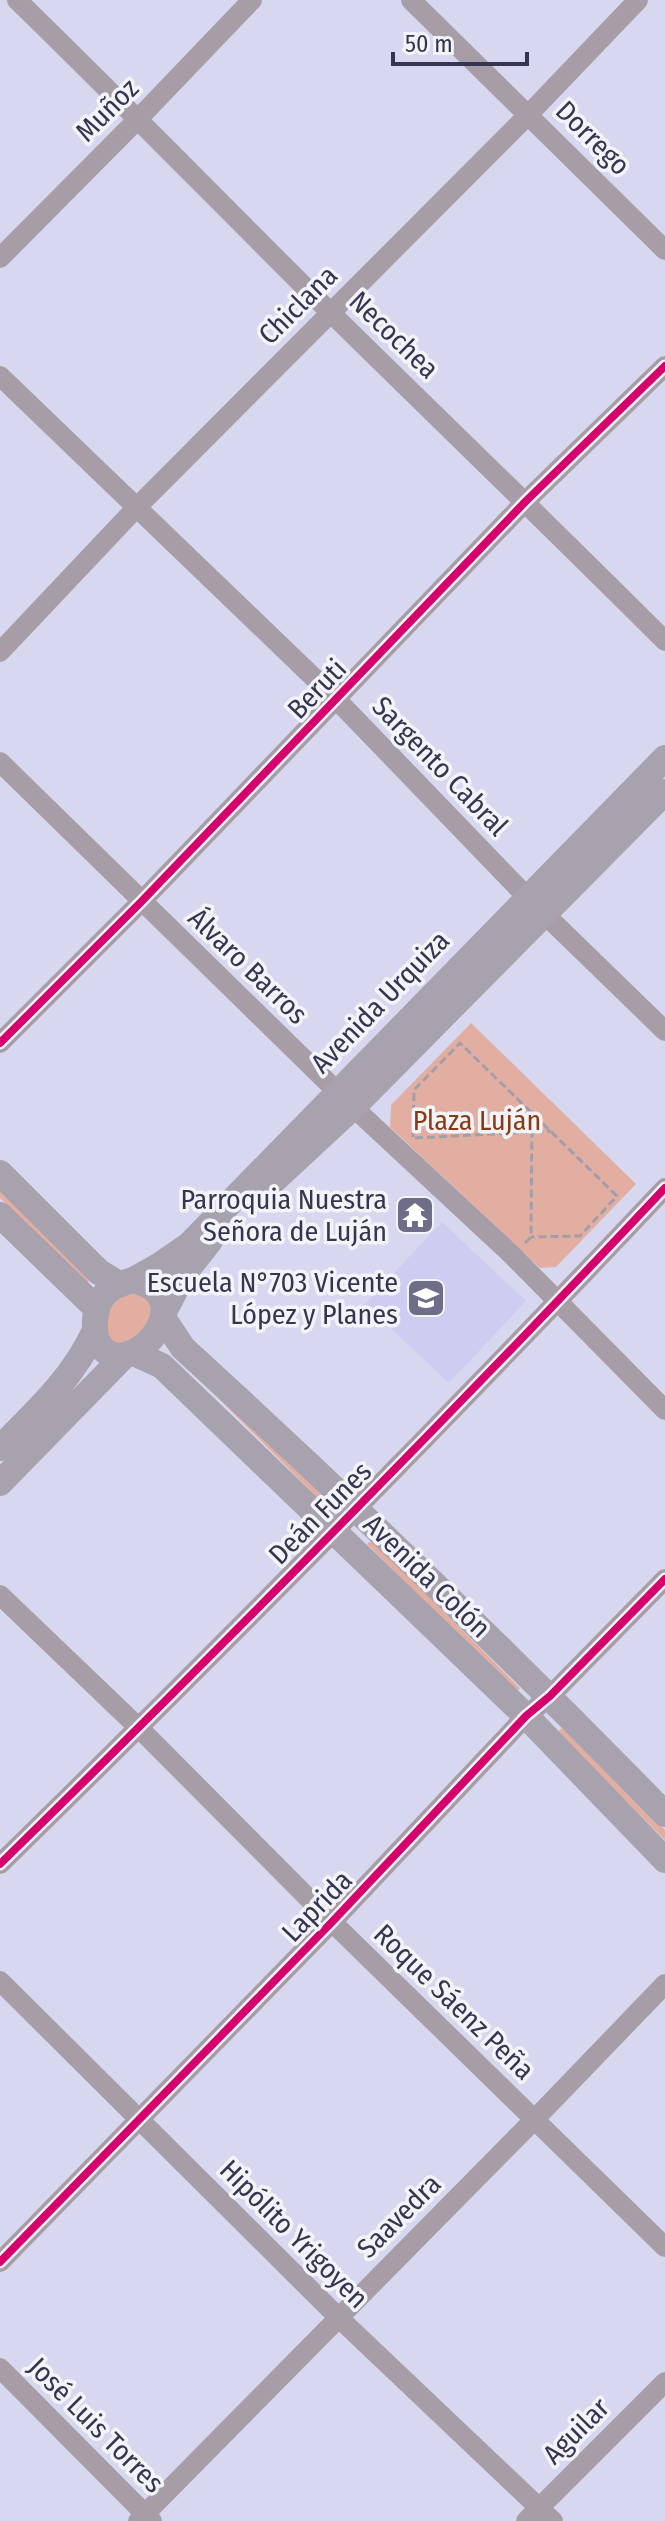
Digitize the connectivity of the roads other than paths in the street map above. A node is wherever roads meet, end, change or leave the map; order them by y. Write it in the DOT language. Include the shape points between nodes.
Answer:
graph roads {
  1 [pos="17,0"];
  2 [pos="252,0"];
  3 [pos="411,0"];
  4 [pos="638,0"];
  5 [pos="529,114"];
  6 [pos="139,118"];
  7 [pos="665,250"];
  8 [pos="0,258"];
  9 [pos="331,312"];
  10 [pos="665,366"];
  11 [pos="0,376"];
  12 [pos="526,501"];
  13 [pos="137,507"];
  14 [pos="665,641"];
  15 [pos="0,652"];
  16 [pos="337,700"];
  17 [pos="665,758"];
  18 [pos="0,762"];
  19 [pos="665,792"];
  20 [pos="141,902"];
  21 [pos="536,905"];
  22 [pos="665,1031"];
  23 [pos="0,1043"];
  24 [pos="346,1099"];
  25 [pos="0,1173"];
  26 [pos="665,1188"];
  27 [pos="0,1215"];
  28 [pos="126,1282"];
  29 [pos="558,1301"];
  30 [pos="164,1315"];
  31 [pos="96,1319"];
  32 [pos="129,1355"];
  33 [pos="665,1410"];
  34 [pos="0,1448"];
  35 [pos="0,1483"];
  36 [pos="357,1508"];
  37 [pos="333,1531"];
  38 [pos="665,1579"];
  39 [pos="0,1595"];
  40 [pos="550,1696"];
  41 [pos="526,1716"];
  42 [pos="139,1728"];
  43 [pos="665,1814"];
  44 [pos="665,1860"];
  45 [pos="0,1864"];
  46 [pos="332,1922"];
  47 [pos="0,1981"];
  48 [pos="665,1984"];
  49 [pos="139,2120"];
  50 [pos="534,2120"];
  51 [pos="665,2247"];
  52 [pos="0,2262"];
  53 [pos="338,2317"];
  54 [pos="0,2368"];
  55 [pos="665,2382"];
  56 [pos="539,2517"];
  57 [pos="145,2519"];
  1 -- 6 [label="street, Necochea"];
  2 -- 6 [label="street, Muñoz"];
  3 -- 5 [label="street, Dorrego"];
  4 -- 5 [label="street, Chiclana"];
  5 -- 7 [label="street, Dorrego"];
  5 -- 9 [label="street, Chiclana"];
  6 -- 8 [label="street, Muñoz"];
  6 -- 9 [label="street, Necochea"];
  9 -- 12 [label="street, Necochea"];
  9 -- 13 [label="street, Chiclana"];
  10 -- 12 [label="street, Beruti"];
  11 -- 13 [label="street, Sargento Cabral"];
  12 -- 14 [label="street, Necochea"];
  12 -- 16 [label="street, Beruti"];
  13 -- 15 [label="street, Chiclana"];
  13 -- 16 [label="street, Sargento Cabral"];
  16 -- 20 [label="street, Beruti"];
  16 -- 21 [label="street, Sargento Cabral"];
  17 -- 21 [label="main road, Avenida Urquiza"];
  18 -- 20 [label="street, Álvaro Barros"];
  19 -- 21 [label="main road, Avenida Urquiza"];
  20 -- 23 [label="street, Beruti"];
  20 -- 24 [label="street, Álvaro Barros"];
  21 -- 22 [label="street, Sargento Cabral"];
  21 -- 24 [label="main road, Avenida Urquiza"];
  24 -- 28 [label="main road, Avenida Urquiza" via="189,1245"];
  24 -- 29 [label="street, Álvaro Barros" via="407,1145"];
  24 -- 30 [label="main road, Avenida Urquiza" via="213,1237 183,1275"];
  25 -- 28 [label="main road" via="99,1272"];
  26 -- 29 [label="street, Deán Funes"];
  27 -- 31 [label="main road"];
  28 -- 30 [label="main road" via="155,1290"];
  28 -- 31 [label="main road" via="105,1293"];
  29 -- 33 [label="street, Álvaro Barros"];
  29 -- 36 [label="street, Deán Funes"];
  30 -- 32 [label="main road" via="157,1331"];
  30 -- 36 [label="main road, Avenida Colón" via="183,1348"];
  31 -- 32 [label="main road" via="103,1350 113,1356"];
  31 -- 34 [label="main road" via="85,1353 72,1372"];
  32 -- 35 [label="main road"];
  32 -- 37 [label="main road, Avenida Colón" via="162,1366"];
  36 -- 37 [label="street, Deán Funes"];
  36 -- 40 [label="main road, Avenida Colón"];
  37 -- 41 [label="main road, Avenida Colón"];
  37 -- 42 [label="street, Deán Funes"];
  38 -- 40 [label="street, Laprida"];
  39 -- 42 [label="street, Roque Sáenz Peña"];
  40 -- 41 [label="street, Laprida"];
  40 -- 43 [label="main road, Avenida Colón"];
  41 -- 44 [label="main road, Avenida Colón"];
  41 -- 46 [label="street, Laprida"];
  42 -- 45 [label="street, Deán Funes"];
  42 -- 46 [label="street, Roque Sáenz Peña"];
  46 -- 49 [label="street, Laprida"];
  46 -- 50 [label="street, Roque Sáenz Peña"];
  47 -- 49 [label="street, Hipólito Yrigoyen"];
  48 -- 50 [label="street, Saavedra"];
  49 -- 52 [label="street, Laprida"];
  49 -- 53 [label="street, Hipólito Yrigoyen"];
  50 -- 51 [label="street, Roque Sáenz Peña"];
  50 -- 53 [label="street, Saavedra"];
  53 -- 56 [label="street, Hipólito Yrigoyen"];
  53 -- 57 [label="street, Saavedra"];
  54 -- 57 [label="street, José Luis Torres"];
  55 -- 56 [label="street, Aguilar"];
}
